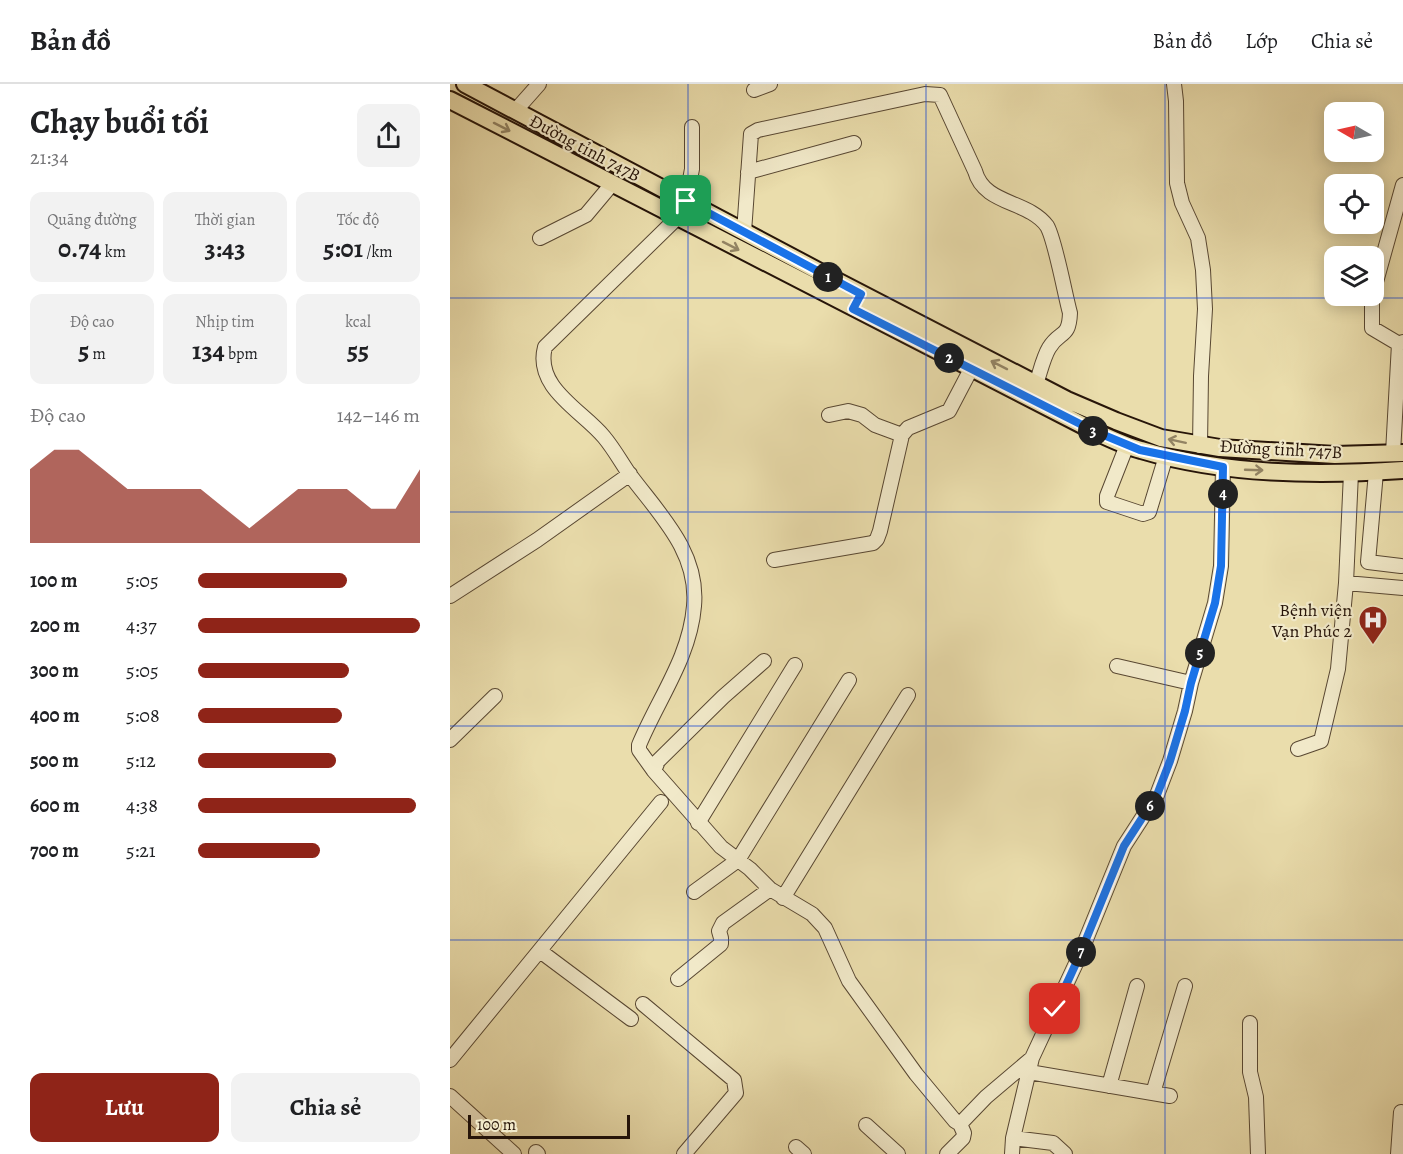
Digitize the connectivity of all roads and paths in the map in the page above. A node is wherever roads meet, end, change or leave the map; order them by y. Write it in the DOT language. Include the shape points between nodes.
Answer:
graph roads {
  1 [pos="465,84"];
  2 [pos="539,84"];
  3 [pos="770,84"];
  4 [pos="1174,84"];
  5 [pos="754,90"];
  6 [pos="450,100"];
  7 [pos="516,110"];
  8 [pos="692,127"];
  9 [pos="854,143"];
  10 [pos="748,172"];
  11 [pos="612,184"];
  12 [pos="1403,185"];
  13 [pos="686,201"];
  14 [pos="1399,213"];
  15 [pos="677,218"];
  16 [pos="744,232"];
  17 [pos="540,238"];
  18 [pos="1384,259"];
  19 [pos="857,301"];
  20 [pos="1372,306"];
  21 [pos="1401,343"];
  22 [pos="971,369"];
  23 [pos="1036,384"];
  24 [pos="829,415"];
  25 [pos="902,435"];
  26 [pos="1127,445"];
  27 [pos="1200,446"];
  28 [pos="1398,453"];
  29 [pos="1166,456"];
  30 [pos="1223,467"];
  31 [pos="1403,470"];
  32 [pos="1376,472"];
  33 [pos="1351,473"];
  34 [pos="630,474"];
  35 [pos="774,560"];
  36 [pos="1401,566"];
  37 [pos="1346,583"];
  38 [pos="1403,588"];
  39 [pos="450,596"];
  40 [pos="764,662"];
  41 [pos="795,665"];
  42 [pos="1117,666"];
  43 [pos="849,680"];
  44 [pos="1191,683"];
  45 [pos="908,695"];
  46 [pos="495,696"];
  47 [pos="450,740"];
  48 [pos="1298,749"];
  49 [pos="654,771"];
  50 [pos="661,802"];
  51 [pos="698,822"];
  52 [pos="738,860"];
  53 [pos="770,890"];
  54 [pos="694,892"];
  55 [pos="783,898"];
  56 [pos="540,951"];
  57 [pos="678,979"];
  58 [pos="1137,986"];
  59 [pos="1185,986"];
  60 [pos="643,1004"];
  61 [pos="632,1019"];
  62 [pos="1250,1023"];
  63 [pos="450,1060"];
  64 [pos="1031,1065"];
  65 [pos="1109,1086"];
  66 [pos="1153,1093"];
  67 [pos="450,1096"];
  68 [pos="1170,1096"];
  69 [pos="1401,1112"];
  70 [pos="960,1124"];
  71 [pos="866,1125"];
  72 [pos="1013,1138"];
  73 [pos="514,1154"];
  74 [pos="684,1154"];
  75 [pos="898,1154"];
  76 [pos="947,1154"];
  77 [pos="1012,1154"];
  78 [pos="1065,1154"];
  79 [pos="1258,1154"];
  80 [pos="1398,1154"];
  1 -- 7 [label="main road, Đường tỉnh 747B"];
  2 -- 7 [label="street"];
  3 -- 5 [label="street"];
  4 -- 27 [label="street" via="1178,183 1182,203 1198,238 1203,270"];
  6 -- 11 [label="main road, Đường tỉnh 747B, one-way"];
  7 -- 13 [label="main road, Đường tỉnh 747B"];
  8 -- 13 [label="street" via="692,170"];
  9 -- 10 [label="street"];
  10 -- 16 [label="street"];
  10 -- 23 [label="street" via="751,134 758,130 925,94 940,95 978,183 987,192 1039,218 1050,232 1070,313 1069,324 1050,347"];
  11 -- 15 [label="main road, Đường tỉnh 747B"];
  11 -- 17 [label="street" via="586,215"];
  12 -- 14 [label="street"];
  13 -- 16 [label="main road, Đường tỉnh 747B"];
  14 -- 18 [label="street"];
  15 -- 19 [label="main road, Đường tỉnh 747B, one-way"];
  15 -- 34 [label="street" via="544,347 545,371 551,383 604,436"];
  16 -- 19 [label="main road, Đường tỉnh 747B"];
  19 -- 22 [label="main road, Đường tỉnh 747B"];
  23 -- 19 [label="main road, Đường tỉnh 747B, one-way"];
  20 -- 21 [label="street" via="1372,328"];
  21 -- 28 [label="street"];
  22 -- 25 [label="street" via="949,411 908,428"];
  22 -- 26 [label="main road, Đường tỉnh 747B"];
  27 -- 23 [label="main road, Đường tỉnh 747B, one-way" via="1161,438 1116,421"];
  24 -- 25 [label="street" via="848,411"];
  25 -- 35 [label="street" via="880,531 873,543"];
  26 -- 29 [label="main road, Đường tỉnh 747B"];
  26 -- 29 [label="street" via="1107,502 1143,514 1149,512"];
  27 -- 28 [label="main road, Đường tỉnh 747B" via="1335,455"];
  29 -- 30 [label="main road, Đường tỉnh 747B"];
  30 -- 33 [label="main road, Đường tỉnh 747B, one-way"];
  30 -- 44 [label="street" via="1221,566 1215,603"];
  31 -- 32 [label="main road, Đường tỉnh 747B"];
  32 -- 33 [label="main road, Đường tỉnh 747B"];
  32 -- 36 [label="street" via="1368,562"];
  33 -- 37 [label="street"];
  34 -- 39 [label="street"];
  34 -- 49 [label="street" via="677,536 694,581 694,607 676,671 639,745"];
  37 -- 38 [label="street"];
  37 -- 48 [label="street" via="1338,669 1326,729 1321,741"];
  40 -- 49 [label="street" via="658,761"];
  41 -- 51 [label="street"];
  42 -- 44 [label="street"];
  43 -- 52 [label="street"];
  44 -- 64 [label="street" via="1157,795 1124,846"];
  45 -- 55 [label="street"];
  46 -- 47 [label="street"];
  49 -- 51 [label="street"];
  50 -- 56 [label="street"];
  51 -- 52 [label="street"];
  52 -- 53 [label="street"];
  52 -- 54 [label="street"];
  53 -- 55 [label="street"];
  53 -- 57 [label="street" via="723,923 719,931 721,944"];
  55 -- 70 [label="street" via="812,914 825,928 849,981 916,1074"];
  56 -- 61 [label="street"];
  56 -- 63 [label="street"];
  58 -- 65 [label="street"];
  59 -- 66 [label="street"];
  60 -- 74 [label="street" via="736,1085 736,1093"];
  62 -- 79 [label="street"];
  64 -- 65 [label="street"];
  64 -- 70 [label="street" via="986,1097"];
  64 -- 72 [label="street"];
  65 -- 66 [label="street"];
  66 -- 68 [label="street"];
  67 -- 73 [label="street"];
  69 -- 80 [label="street"];
  70 -- 76 [label="street" via="963,1138"];
  71 -- 75 [label="street"];
  72 -- 77 [label="street"];
  72 -- 78 [label="street" via="1053,1143"];
}
